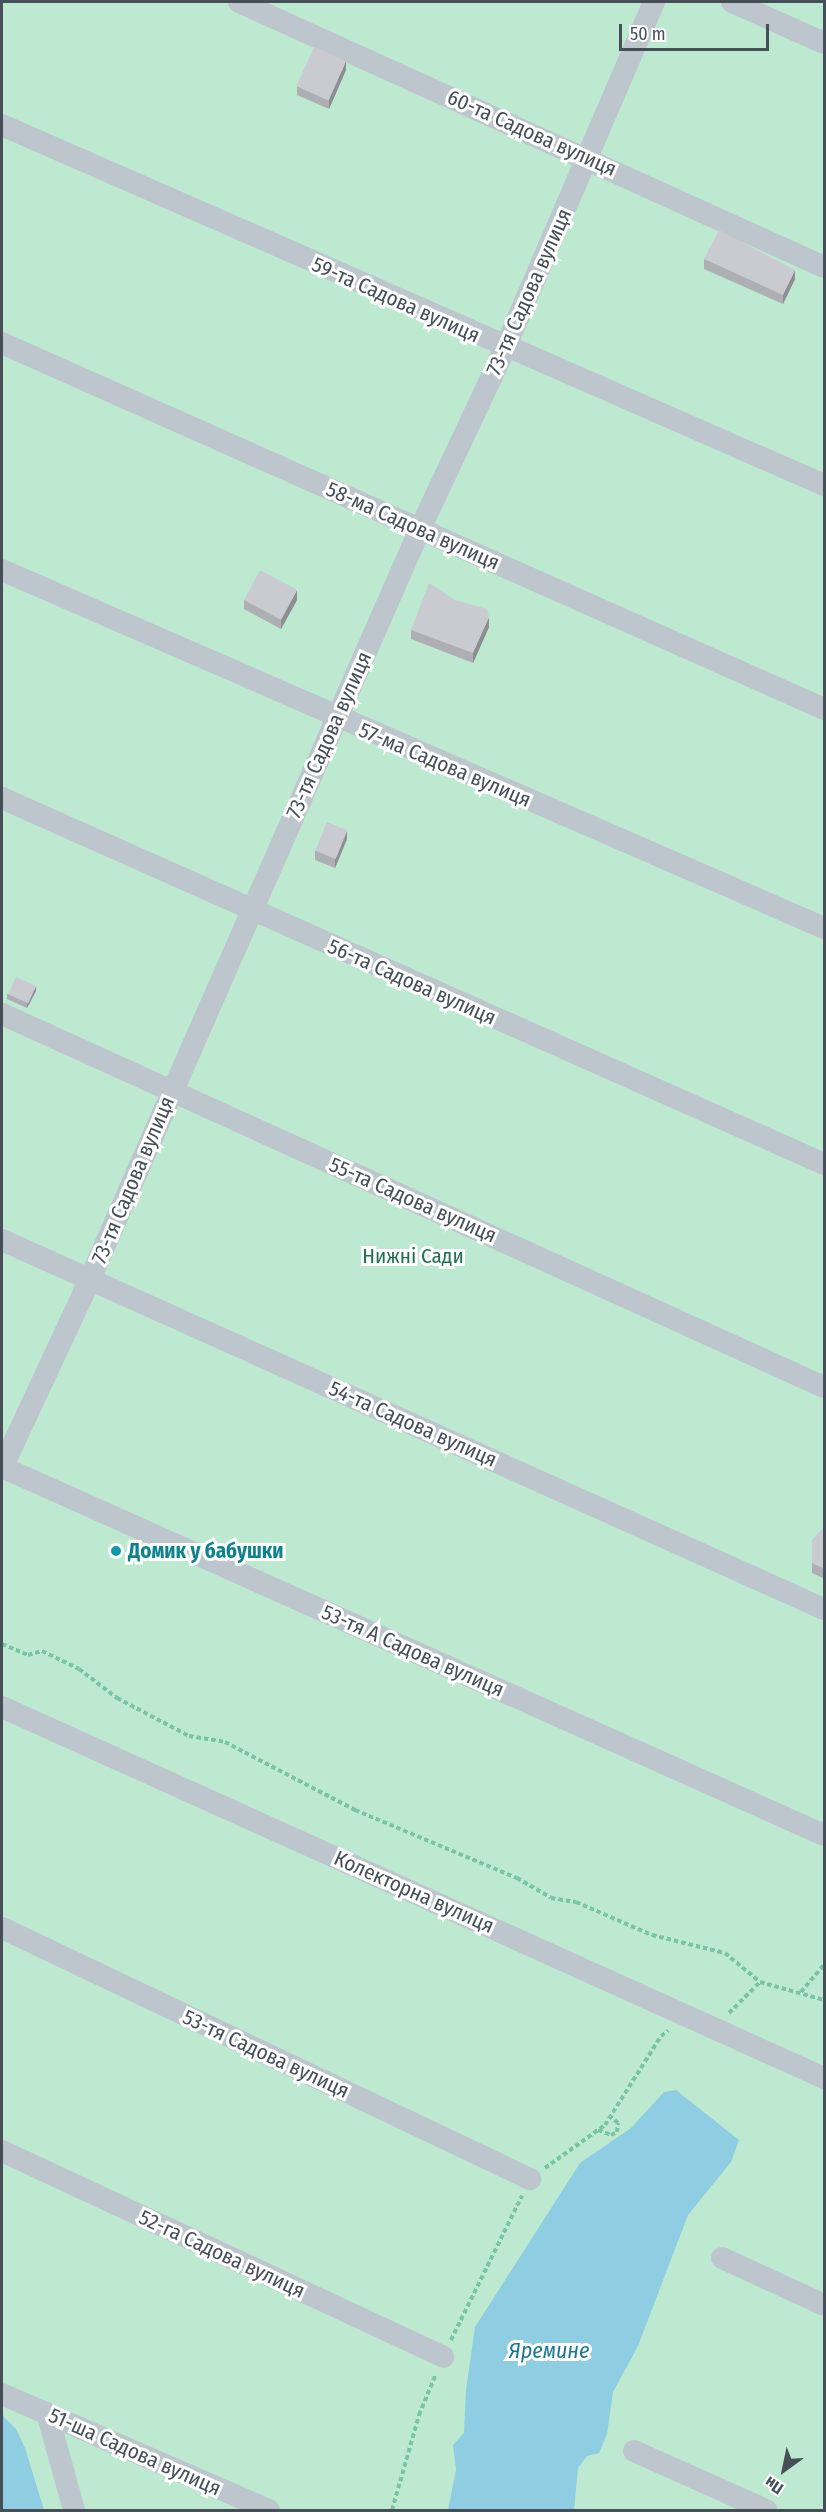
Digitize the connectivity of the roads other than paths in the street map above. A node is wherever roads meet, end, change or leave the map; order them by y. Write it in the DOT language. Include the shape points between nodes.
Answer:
graph roads {
  1 [pos="239,2"];
  2 [pos="654,2"];
  3 [pos="732,2"];
  4 [pos="825,43"];
  5 [pos="2,125"];
  6 [pos="588,158"];
  7 [pos="825,267"];
  8 [pos="2,343"];
  9 [pos="505,348"];
  10 [pos="825,484"];
  11 [pos="420,529"];
  12 [pos="2,570"];
  13 [pos="825,709"];
  14 [pos="337,718"];
  15 [pos="2,798"];
  16 [pos="250,911"];
  17 [pos="825,928"];
  18 [pos="2,1014"];
  19 [pos="171,1090"];
  20 [pos="825,1164"];
  21 [pos="2,1240"];
  22 [pos="90,1279"];
  23 [pos="825,1387"];
  24 [pos="2,1467"];
  25 [pos="825,1609"];
  26 [pos="2,1707"];
  27 [pos="825,1835"];
  28 [pos="2,1928"];
  29 [pos="825,2078"];
  30 [pos="2,2151"];
  31 [pos="530,2179"];
  32 [pos="722,2258"];
  33 [pos="825,2305"];
  34 [pos="443,2357"];
  35 [pos="2,2394"];
  36 [pos="46,2413"];
  37 [pos="634,2451"];
  38 [pos="74,2511"];
  39 [pos="269,2511"];
  40 [pos="766,2511"];
  1 -- 6 [label="street, 60-та Садова вулиця"];
  2 -- 6 [label="street, 73-тя Садова вулиця"];
  3 -- 4 [label="street"];
  5 -- 9 [label="street, 59-та Садова вулиця"];
  6 -- 7 [label="street, 60-та Садова вулиця"];
  6 -- 9 [label="street, 73-тя Садова вулиця"];
  8 -- 11 [label="street, 58-ма Садова вулиця"];
  9 -- 10 [label="street, 59-та Садова вулиця"];
  9 -- 11 [label="street, 73-тя Садова вулиця"];
  11 -- 13 [label="street, 58-ма Садова вулиця"];
  11 -- 14 [label="street, 73-тя Садова вулиця"];
  12 -- 14 [label="street, 57-ма Садова вулиця"];
  14 -- 16 [label="street, 73-тя Садова вулиця"];
  14 -- 17 [label="street, 57-ма Садова вулиця"];
  15 -- 16 [label="street, 56-та Садова вулиця"];
  16 -- 19 [label="street, 73-тя Садова вулиця"];
  16 -- 20 [label="street, 56-та Садова вулиця"];
  18 -- 19 [label="street, 55-та Садова вулиця"];
  19 -- 22 [label="street, 73-тя Садова вулиця"];
  19 -- 23 [label="street, 55-та Садова вулиця"];
  21 -- 22 [label="street, 54-та Садова вулиця"];
  22 -- 24 [label="street, 73-тя Садова вулиця"];
  22 -- 25 [label="street, 54-та Садова вулиця"];
  24 -- 27 [label="street, 53-тя А Садова вулиця"];
  26 -- 29 [label="street, Колекторна вулиця"];
  28 -- 31 [label="street, 53-тя Садова вулиця"];
  30 -- 34 [label="street, 52-га Садова вулиця"];
  32 -- 33 [label="street"];
  35 -- 36 [label="street, 51-ша Садова вулиця"];
  36 -- 38 [label="street"];
  36 -- 39 [label="street, 51-ша Садова вулиця"];
  37 -- 40 [label="street"];
}
